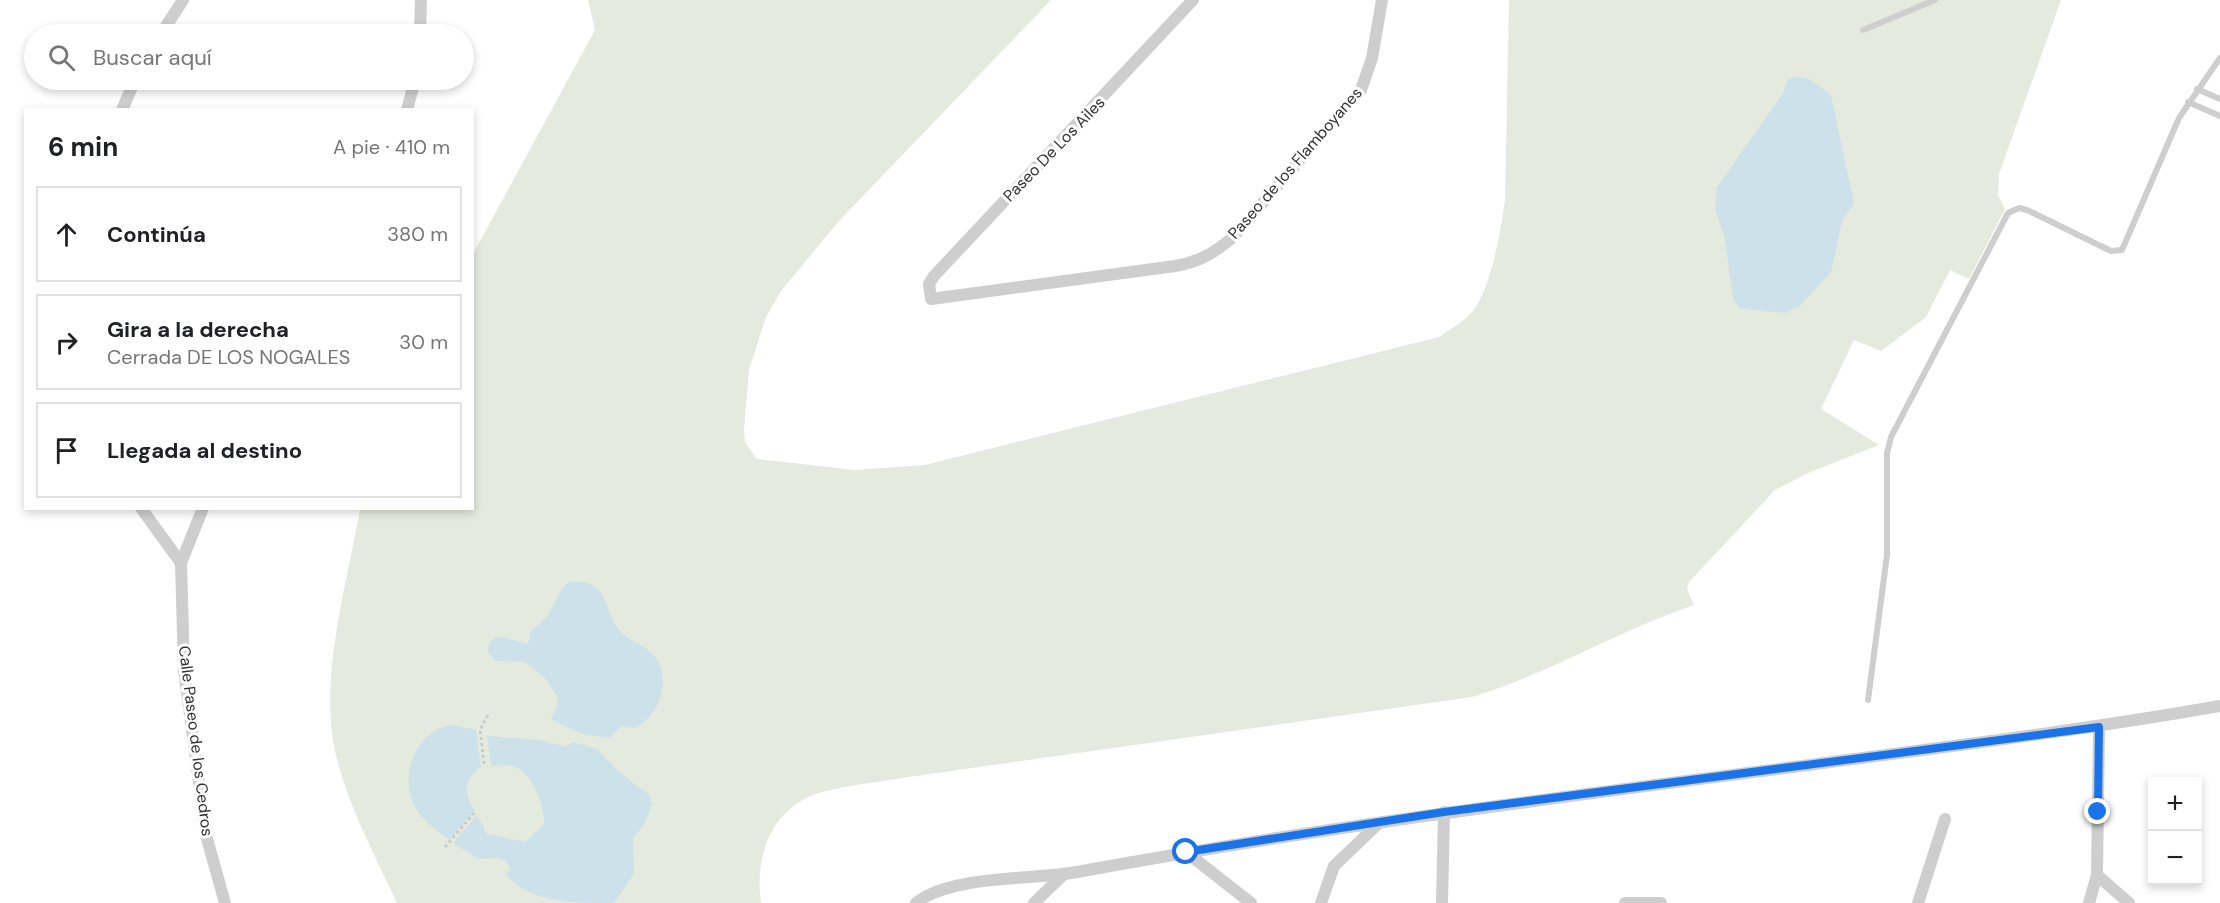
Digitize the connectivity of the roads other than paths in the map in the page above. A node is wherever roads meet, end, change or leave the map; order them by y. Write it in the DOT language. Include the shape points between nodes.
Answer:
graph roads {
  1 [pos="183,0"];
  2 [pos="421,0"];
  3 [pos="1193,0"];
  4 [pos="1382,0"];
  5 [pos="1935,0"];
  6 [pos="167,24"];
  7 [pos="420,24"];
  8 [pos="1863,30"];
  9 [pos="2219,62"];
  10 [pos="2197,89"];
  11 [pos="131,90"];
  12 [pos="412,90"];
  13 [pos="2220,99"];
  14 [pos="2188,102"];
  15 [pos="123,108"];
  16 [pos="408,108"];
  17 [pos="2220,116"];
  18 [pos="934,300"];
  19 [pos="142,510"];
  20 [pos="202,510"];
  21 [pos="181,563"];
  22 [pos="1868,700"];
  23 [pos="2220,705"];
  24 [pos="2099,727"];
  25 [pos="1444,812"];
  26 [pos="1945,819"];
  27 [pos="1380,822"];
  28 [pos="1186,852"];
  29 [pos="1063,875"];
  30 [pos="2097,875"];
  31 [pos="225,903"];
  32 [pos="916,903"];
  33 [pos="1034,903"];
  34 [pos="1251,903"];
  35 [pos="1321,903"];
  36 [pos="1442,903"];
  37 [pos="1626,903"];
  38 [pos="1661,903"];
  39 [pos="1918,903"];
  40 [pos="2089,903"];
  41 [pos="2129,903"];
  1 -- 6 [label="street"];
  2 -- 7 [label="street"];
  3 -- 18 [label="street, Paseo De Los Ailes" via="934,276 929,284"];
  4 -- 18 [label="street, Paseo de los Flamboyanes" via="1372,58 1361,90 1233,238 1214,253 1184,265"];
  5 -- 8 [label="lane"];
  9 -- 10 [label="lane"];
  10 -- 13 [label="lane"];
  10 -- 14 [label="lane"];
  11 -- 15 [label="street"];
  12 -- 16 [label="street"];
  14 -- 17 [label="lane"];
  14 -- 22 [label="lane" via="2122,250 2111,251 2027,210 2019,208 2008,213 1891,437 1887,453 1887,555"];
  19 -- 21 [label="street"];
  20 -- 21 [label="street, Calle Paseo de los Cedros"];
  21 -- 31 [label="street, Calle Paseo de los Cedros" via="184,670 196,773 206,835"];
  23 -- 24 [label="street"];
  24 -- 25 [label="street"];
  24 -- 30 [label="street"];
  25 -- 27 [label="street"];
  25 -- 36 [label="street"];
  26 -- 39 [label="street"];
  27 -- 28 [label="street"];
  27 -- 35 [label="street" via="1334,866"];
  28 -- 29 [label="street"];
  28 -- 34 [label="street"];
  29 -- 32 [label="street" via="956,887 927,895"];
  29 -- 33 [label="street"];
  30 -- 40 [label="street"];
  30 -- 41 [label="street"];
  37 -- 38 [label="street"];
}
